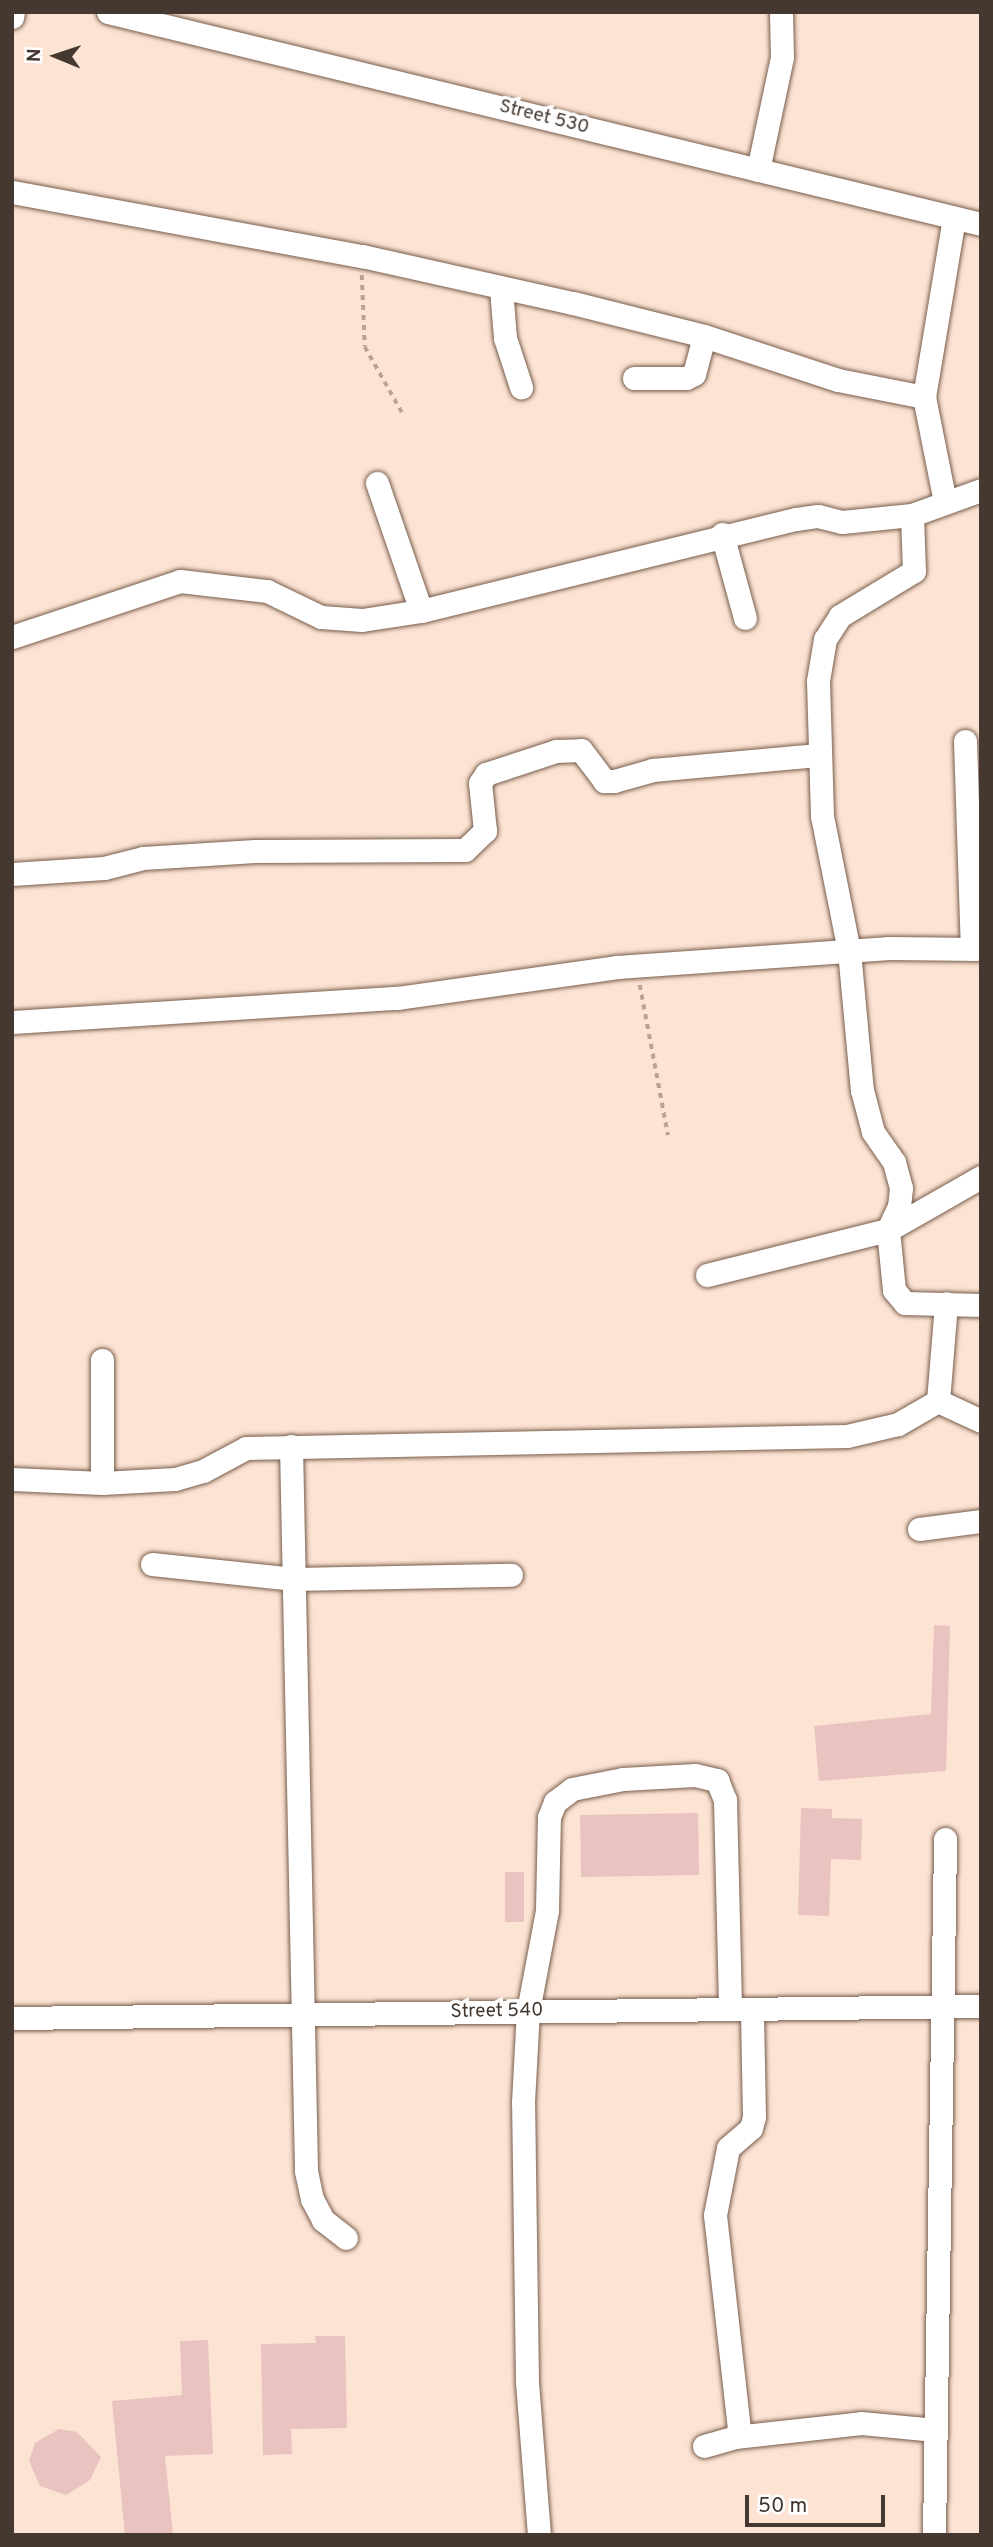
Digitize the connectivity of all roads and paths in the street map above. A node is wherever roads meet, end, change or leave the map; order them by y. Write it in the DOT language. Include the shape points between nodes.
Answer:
graph roads {
  1 [pos="108,12"];
  2 [pos="781,12"];
  3 [pos="758,170"];
  4 [pos="12,192"];
  5 [pos="954,218"];
  6 [pos="981,224"];
  7 [pos="362,256"];
  8 [pos="501,288"];
  9 [pos="705,336"];
  10 [pos="634,377"];
  11 [pos="521,387"];
  12 [pos="924,397"];
  13 [pos="404,416"];
  14 [pos="377,483"];
  15 [pos="981,490"];
  16 [pos="944,502"];
  17 [pos="912,515"];
  18 [pos="722,534"];
  19 [pos="421,611"];
  20 [pos="745,618"];
  21 [pos="12,637"];
  22 [pos="965,741"];
  23 [pos="817,755"];
  24 [pos="12,874"];
  25 [pos="976,949"];
  26 [pos="849,951"];
  27 [pos="637,966"];
  28 [pos="12,1022"];
  29 [pos="668,1135"];
  30 [pos="981,1177"];
  31 [pos="888,1230"];
  32 [pos="707,1275"];
  33 [pos="946,1303"];
  34 [pos="981,1305"];
  35 [pos="102,1360"];
  36 [pos="938,1401"];
  37 [pos="981,1421"];
  38 [pos="290,1446"];
  39 [pos="12,1479"];
  40 [pos="102,1483"];
  41 [pos="981,1521"];
  42 [pos="919,1529"];
  43 [pos="152,1564"];
  44 [pos="510,1575"];
  45 [pos="294,1579"];
  46 [pos="945,1839"];
  47 [pos="946,2006"];
  48 [pos="981,2006"];
  49 [pos="741,2009"];
  50 [pos="528,2011"];
  51 [pos="303,2014"];
  52 [pos="12,2018"];
  53 [pos="346,2238"];
  54 [pos="936,2430"];
  55 [pos="735,2437"];
  56 [pos="704,2446"];
  57 [pos="539,2535"];
  58 [pos="934,2535"];
  1 -- 3 [label="street, Street 530"];
  2 -- 3 [label="street" via="782,57"];
  3 -- 5 [label="street, Street 530"];
  4 -- 7 [label="street"];
  5 -- 6 [label="street, Street 530"];
  5 -- 12 [label="street"];
  7 -- 8 [label="street"];
  7 -- 13 [label="path" via="365,347"];
  8 -- 9 [label="street"];
  8 -- 11 [label="street" via="505,338"];
  9 -- 10 [label="street" via="698,368 686,379"];
  9 -- 12 [label="street" via="838,380"];
  12 -- 16 [label="street"];
  14 -- 19 [label="street"];
  15 -- 16 [label="street"];
  16 -- 17 [label="street"];
  17 -- 18 [label="street" via="842,522 807,517"];
  17 -- 23 [label="street" via="914,571 841,616 825,639 818,681"];
  18 -- 19 [label="street"];
  18 -- 20 [label="street"];
  19 -- 21 [label="street" via="362,620 321,617 267,592 180,581"];
  22 -- 25 [label="street"];
  23 -- 24 [label="street" via="653,770 614,781 604,780 581,750 556,751 486,774 480,783 485,831 465,850 255,851 142,858 104,867"];
  23 -- 26 [label="street" via="822,816"];
  25 -- 26 [label="street"];
  26 -- 27 [label="street"];
  26 -- 31 [label="street" via="862,1090 873,1132 894,1162 901,1188"];
  27 -- 28 [label="street" via="397,998"];
  27 -- 29 [label="path"];
  30 -- 31 [label="street"];
  31 -- 32 [label="street"];
  31 -- 33 [label="street" via="898,1299 905,1304"];
  33 -- 34 [label="street"];
  33 -- 36 [label="street"];
  35 -- 40 [label="street"];
  36 -- 37 [label="street"];
  36 -- 38 [label="street" via="898,1424 847,1436"];
  38 -- 40 [label="street" via="236,1450 203,1471 174,1479"];
  38 -- 45 [label="street"];
  39 -- 40 [label="street"];
  41 -- 42 [label="street"];
  43 -- 45 [label="street"];
  44 -- 45 [label="street"];
  45 -- 51 [label="street"];
  46 -- 47 [label="street"];
  47 -- 48 [label="street, Street 540"];
  47 -- 49 [label="street, Street 540"];
  47 -- 54 [label="street"];
  49 -- 50 [label="street, Street 540"];
  49 -- 50 [label="street" via="725,1800 717,1780 695,1775 623,1779 572,1789 555,1802 549,1817 547,1910"];
  49 -- 55 [label="street" via="754,2117 751,2128 728,2148 715,2215 739,2411"];
  50 -- 51 [label="street, Street 540"];
  50 -- 57 [label="street" via="523,2102 527,2382"];
  51 -- 52 [label="street, Street 540"];
  51 -- 53 [label="street" via="306,2171 312,2199 323,2220"];
  54 -- 55 [label="street" via="848,2424"];
  54 -- 58 [label="street"];
  55 -- 56 [label="street"];
}
